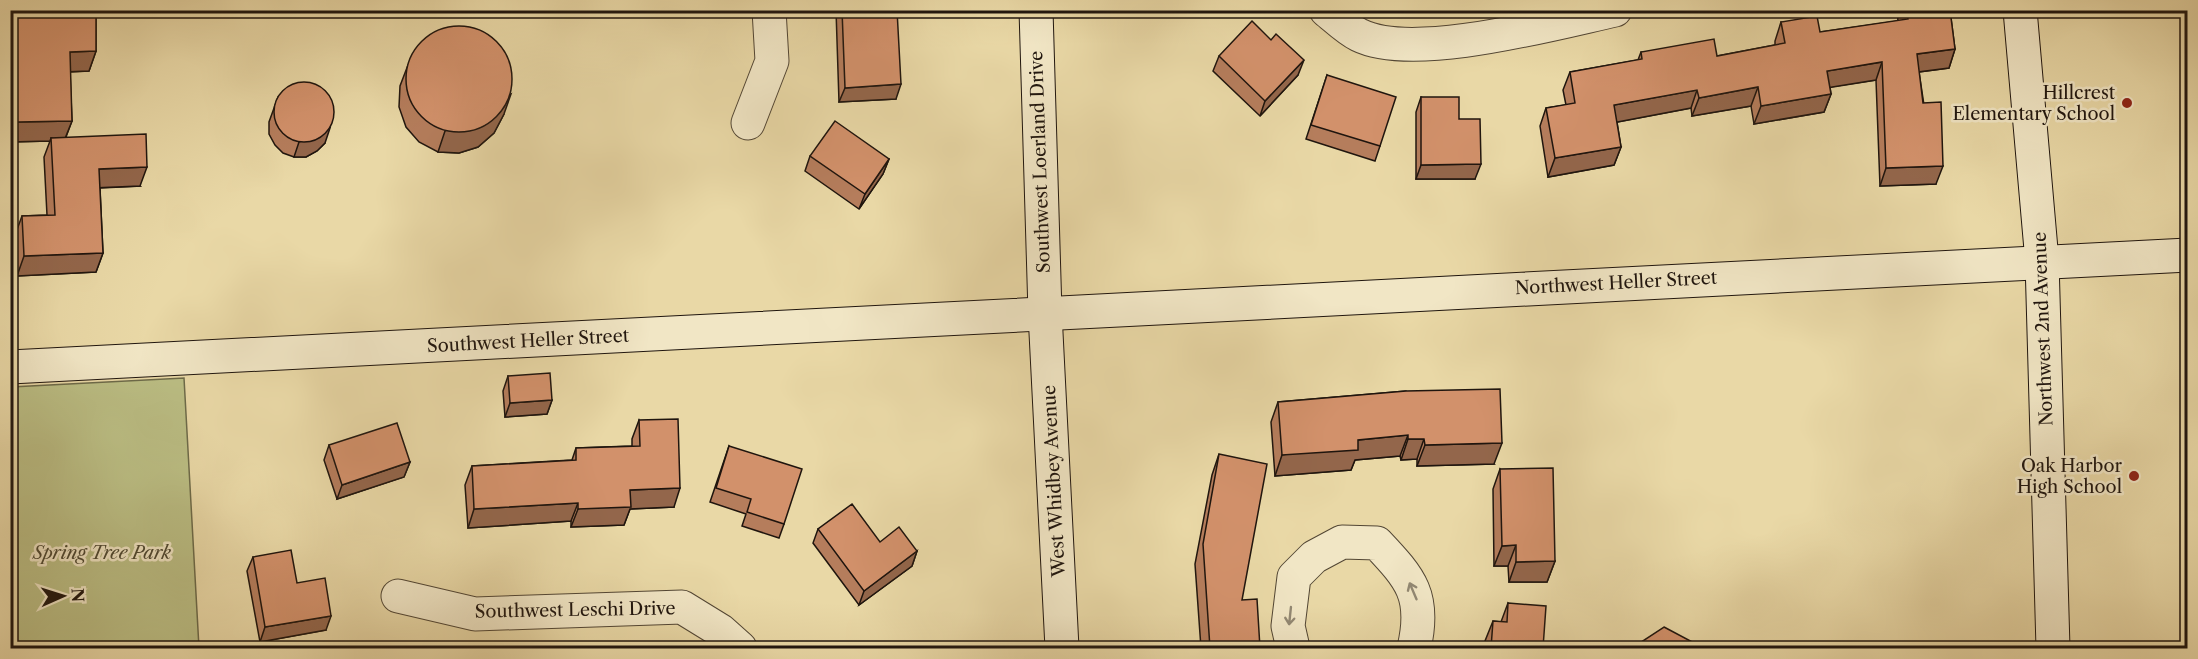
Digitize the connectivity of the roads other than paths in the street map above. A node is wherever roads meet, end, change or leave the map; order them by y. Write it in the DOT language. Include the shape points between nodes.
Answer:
graph roads {
  1 [pos="769,10"];
  2 [pos="1036,10"];
  3 [pos="1326,10"];
  4 [pos="1615,10"];
  5 [pos="2020,10"];
  6 [pos="748,123"];
  7 [pos="2187,255"];
  8 [pos="2042,261"];
  9 [pos="1045,313"];
  10 [pos="10,367"];
  11 [pos="398,596"];
  12 [pos="740,648"];
  13 [pos="1062,648"];
  14 [pos="1293,648"];
  15 [pos="1414,648"];
  16 [pos="2053,648"];
  1 -- 6 [label="street" via="772,61"];
  2 -- 9 [label="street, Southwest Loerland Drive"];
  3 -- 4 [label="street" via="1359,35 1380,41 1450,44"];
  5 -- 8 [label="street, Northwest 2nd Avenue"];
  7 -- 8 [label="street, Northwest Heller Street"];
  8 -- 9 [label="street, Northwest Heller Street"];
  8 -- 16 [label="street, Northwest 2nd Avenue"];
  9 -- 10 [label="street, Southwest Heller Street"];
  9 -- 13 [label="street, West Whidbey Avenue"];
  11 -- 12 [label="street, Southwest Leschi Drive" via="475,614 682,607"];
  15 -- 14 [label="street, one-way" via="1417,595 1400,567 1377,543 1342,543 1314,557 1294,578 1288,626"];
}
